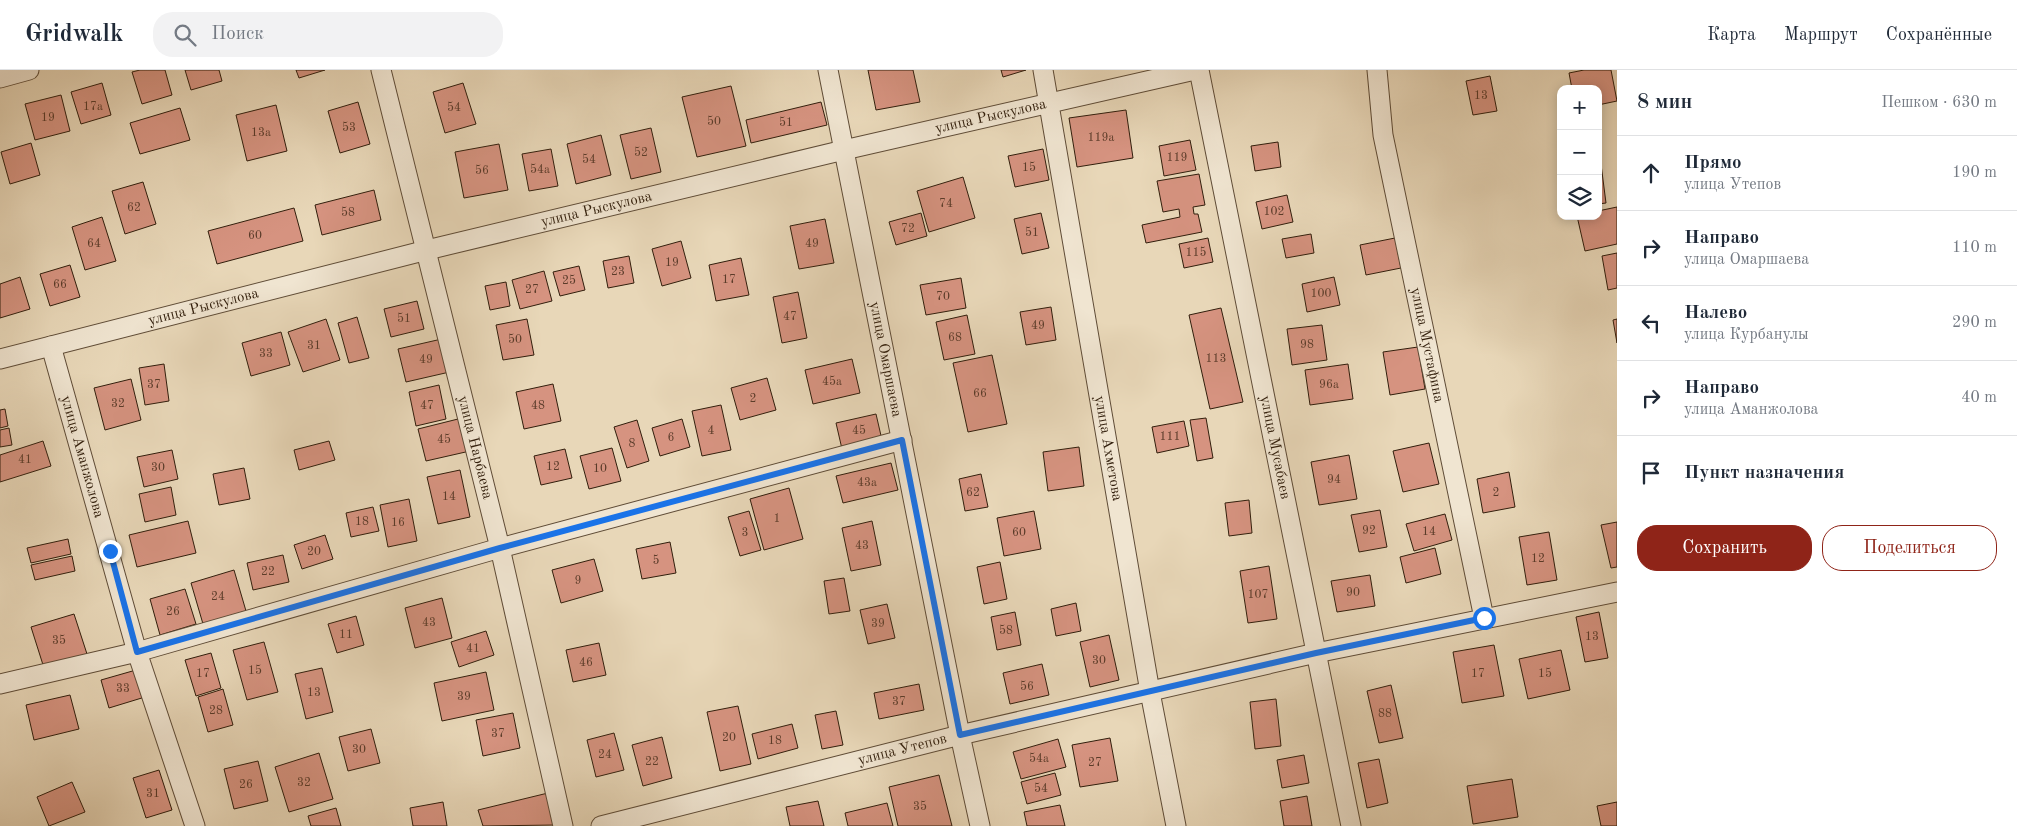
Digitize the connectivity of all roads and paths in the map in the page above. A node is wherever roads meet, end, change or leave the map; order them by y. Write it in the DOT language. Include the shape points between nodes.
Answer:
graph roads {
  1 [pos="29,70"];
  2 [pos="381,70"];
  3 [pos="828,70"];
  4 [pos="1043,70"];
  5 [pos="1195,70"];
  6 [pos="1199,70"];
  7 [pos="1377,70"];
  8 [pos="0,78"];
  9 [pos="1049,102"];
  10 [pos="844,150"];
  11 [pos="427,250"];
  12 [pos="51,346"];
  13 [pos="0,359"];
  14 [pos="902,440"];
  15 [pos="500,548"];
  16 [pos="1617,592"];
  17 [pos="1484,618"];
  18 [pos="137,652"];
  19 [pos="1316,653"];
  20 [pos="0,684"];
  21 [pos="1150,692"];
  22 [pos="960,735"];
  23 [pos="195,826"];
  24 [pos="562,826"];
  25 [pos="601,826"];
  26 [pos="980,826"];
  27 [pos="1176,826"];
  28 [pos="1351,826"];
  1 -- 8 [label="street"];
  2 -- 11 [label="street, улица Нарбаева"];
  3 -- 10 [label="street, улица Омаршаева"];
  4 -- 9 [label="street, улица Ахметова"];
  5 -- 9 [label="street, улица Рыскулова"];
  6 -- 19 [label="street, улица Мусабаев"];
  7 -- 17 [label="street, улица Мустафина" via="1383,135"];
  9 -- 10 [label="street, улица Рыскулова"];
  9 -- 21 [label="street, улица Ахметова"];
  10 -- 11 [label="street, улица Рыскулова"];
  10 -- 14 [label="street, улица Омаршаева"];
  11 -- 12 [label="street, улица Рыскулова"];
  11 -- 15 [label="street, улица Нарбаева"];
  12 -- 13 [label="street, улица Рыскулова"];
  12 -- 18 [label="street, улица Аманжолова"];
  14 -- 15 [label="street"];
  14 -- 22 [label="street, улица Омаршаева"];
  15 -- 18 [label="street"];
  15 -- 24 [label="street, улица Нарбаева"];
  16 -- 17 [label="street, улица Утепов"];
  17 -- 19 [label="street, улица Утепов"];
  18 -- 20 [label="street"];
  18 -- 23 [label="street, улица Аманжолова"];
  19 -- 21 [label="street, улица Утепов"];
  19 -- 28 [label="street, улица Мусабаев"];
  21 -- 22 [label="street, улица Утепов"];
  21 -- 27 [label="street, улица Ахметова"];
  22 -- 25 [label="street, улица Утепов"];
  22 -- 26 [label="street, улица Омаршаева"];
}
